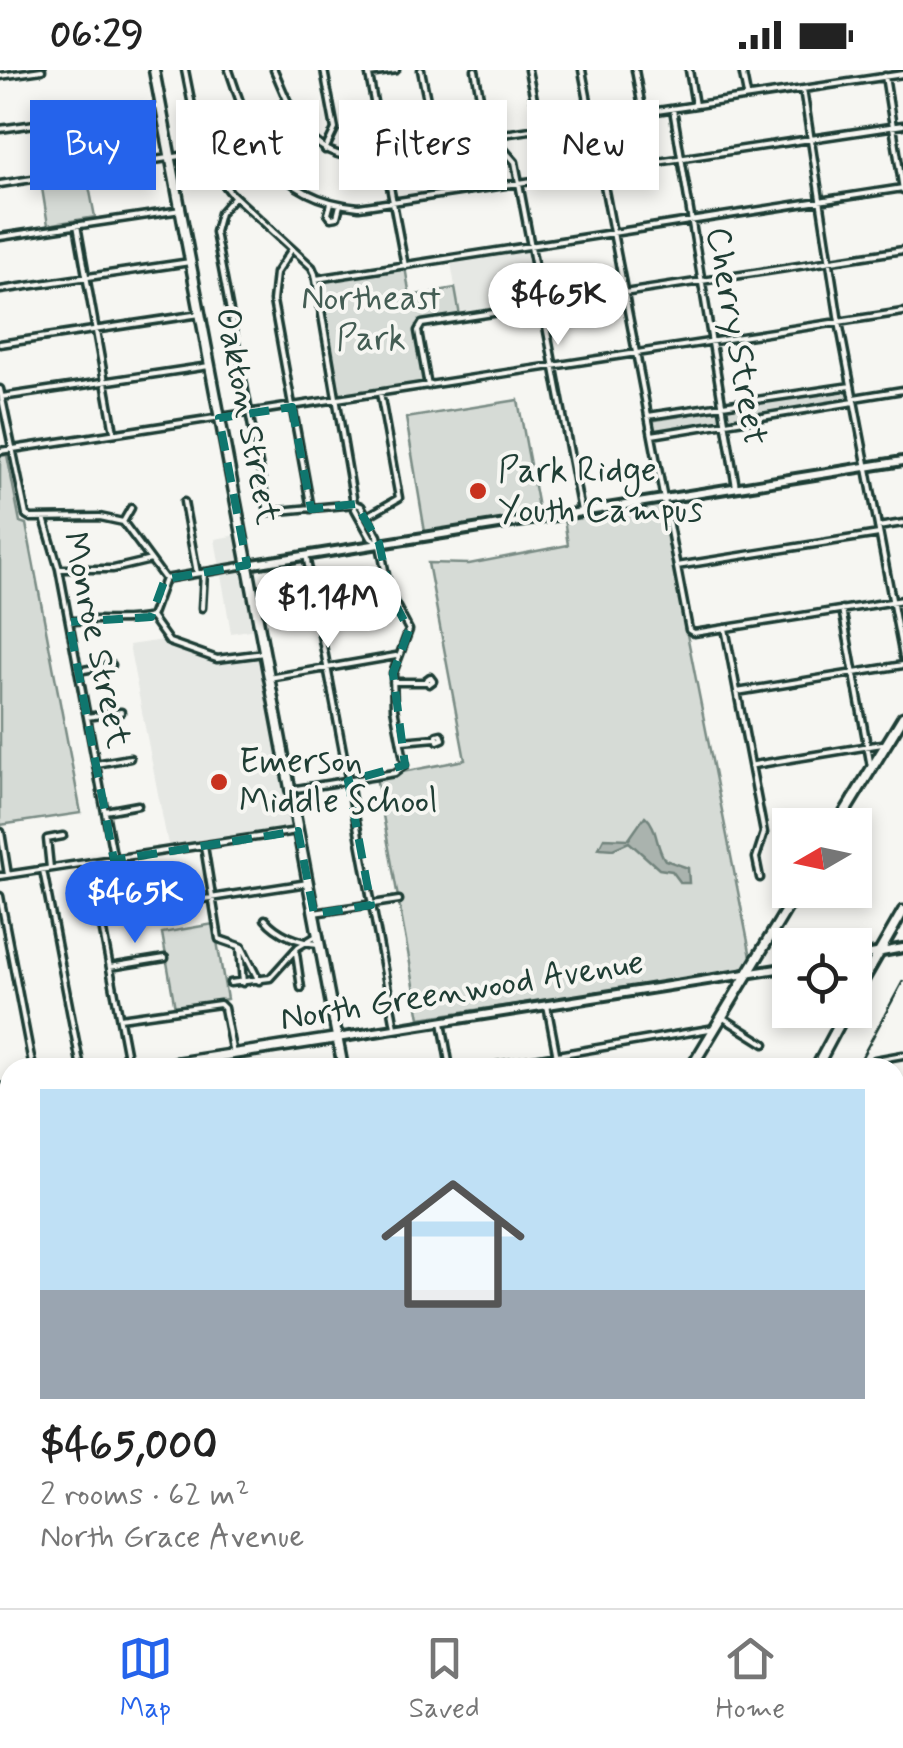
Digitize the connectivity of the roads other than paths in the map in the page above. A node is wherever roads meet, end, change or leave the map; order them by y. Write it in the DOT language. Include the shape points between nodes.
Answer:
graph roads {
  1 [pos="42,70"];
  2 [pos="154,70"];
  3 [pos="184,70"];
  4 [pos="229,70"];
  5 [pos="274,70"];
  6 [pos="324,70"];
  7 [pos="396,70"];
  8 [pos="422,70"];
  9 [pos="475,70"];
  10 [pos="528,70"];
  11 [pos="582,70"];
  12 [pos="635,70"];
  13 [pos="689,70"];
  14 [pos="742,70"];
  15 [pos="368,72"];
  16 [pos="903,74"];
  17 [pos="0,76"];
  18 [pos="886,76"];
  19 [pos="803,89"];
  20 [pos="748,97"];
  21 [pos="190,100"];
  22 [pos="374,100"];
  23 [pos="428,100"];
  24 [pos="480,100"];
  25 [pos="534,100"];
  26 [pos="588,100"];
  27 [pos="640,100"];
  28 [pos="695,105"];
  29 [pos="161,106"];
  30 [pos="673,109"];
  31 [pos="659,111"];
  32 [pos="903,126"];
  33 [pos="893,127"];
  34 [pos="0,130"];
  35 [pos="811,140"];
  36 [pos="325,150"];
  37 [pos="507,150"];
  38 [pos="339,154"];
  39 [pos="176,157"];
  40 [pos="170,158"];
  41 [pos="681,160"];
  42 [pos="659,164"];
  43 [pos="0,184"];
  44 [pos="527,184"];
  45 [pos="519,185"];
  46 [pos="903,189"];
  47 [pos="229,190"];
  48 [pos="391,190"];
  49 [pos="604,190"];
  50 [pos="234,197"];
  51 [pos="820,201"];
  52 [pos="331,204"];
  53 [pos="393,204"];
  54 [pos="340,206"];
  55 [pos="180,210"];
  56 [pos="690,221"];
  57 [pos="76,226"];
  58 [pos="612,233"];
  59 [pos="0,237"];
  60 [pos="531,246"];
  61 [pos="292,249"];
  62 [pos="903,250"];
  63 [pos="190,262"];
  64 [pos="830,262"];
  65 [pos="404,266"];
  66 [pos="86,278"];
  67 [pos="316,279"];
  68 [pos="700,282"];
  69 [pos="0,290"];
  70 [pos="624,293"];
  71 [pos="542,305"];
  72 [pos="903,312"];
  73 [pos="200,314"];
  74 [pos="839,322"];
  75 [pos="96,329"];
  76 [pos="710,342"];
  77 [pos="0,344"];
  78 [pos="635,353"];
  79 [pos="210,366"];
  80 [pos="554,366"];
  81 [pos="106,382"];
  82 [pos="428,386"];
  83 [pos="851,386"];
  84 [pos="0,390"];
  85 [pos="903,390"];
  86 [pos="380,393"];
  87 [pos="1,397"];
  88 [pos="336,400"];
  89 [pos="854,400"];
  90 [pos="722,405"];
  91 [pos="292,407"];
  92 [pos="250,414"];
  93 [pos="647,416"];
  94 [pos="219,418"];
  95 [pos="725,423"];
  96 [pos="114,434"];
  97 [pos="651,436"];
  98 [pos="11,450"];
  99 [pos="0,451"];
  100 [pos="903,460"];
  101 [pos="866,466"];
  102 [pos="736,486"];
  103 [pos="663,498"];
  104 [pos="184,502"];
  105 [pos="356,504"];
  106 [pos="132,508"];
  107 [pos="312,509"];
  108 [pos="582,512"];
  109 [pos="44,518"];
  110 [pos="364,518"];
  111 [pos="123,522"];
  112 [pos="903,524"];
  113 [pos="879,530"];
  114 [pos="380,543"];
  115 [pos="306,556"];
  116 [pos="151,560"];
  117 [pos="247,565"];
  118 [pos="676,566"];
  119 [pos="59,569"];
  120 [pos="201,573"];
  121 [pos="165,579"];
  122 [pos="392,599"];
  123 [pos="903,600"];
  124 [pos="892,602"];
  125 [pos="372,603"];
  126 [pos="202,608"];
  127 [pos="842,609"];
  128 [pos="151,617"];
  129 [pos="69,622"];
  130 [pos="725,628"];
  131 [pos="264,653"];
  132 [pos="400,653"];
  133 [pos="903,657"];
  134 [pos="384,660"];
  135 [pos="112,665"];
  136 [pos="903,665"];
  137 [pos="326,668"];
  138 [pos="394,669"];
  139 [pos="78,671"];
  140 [pos="854,673"];
  141 [pos="269,678"];
  142 [pos="393,682"];
  143 [pos="426,682"];
  144 [pos="737,692"];
  145 [pos="121,712"];
  146 [pos="903,717"];
  147 [pos="87,718"];
  148 [pos="436,738"];
  149 [pos="402,742"];
  150 [pos="887,744"];
  151 [pos="867,747"];
  152 [pos="130,758"];
  153 [pos="96,764"];
  154 [pos="752,765"];
  155 [pos="872,769"];
  156 [pos="348,781"];
  157 [pos="290,790"];
  158 [pos="138,805"];
  159 [pos="848,808"];
  160 [pos="105,811"];
  161 [pos="298,831"];
  162 [pos="1,832"];
  163 [pos="63,836"];
  164 [pos="204,846"];
  165 [pos="114,860"];
  166 [pos="90,863"];
  167 [pos="46,869"];
  168 [pos="8,875"];
  169 [pos="0,876"];
  170 [pos="760,878"];
  171 [pos="308,883"];
  172 [pos="0,896"];
  173 [pos="214,898"];
  174 [pos="399,900"];
  175 [pos="371,904"];
  176 [pos="787,908"];
  177 [pos="903,911"];
  178 [pos="100,914"];
  179 [pos="314,914"];
  180 [pos="264,919"];
  181 [pos="888,934"];
  182 [pos="318,939"];
  183 [pos="304,942"];
  184 [pos="240,945"];
  185 [pos="295,950"];
  186 [pos="900,950"];
  187 [pos="877,954"];
  188 [pos="872,955"];
  189 [pos="164,958"];
  190 [pos="872,963"];
  191 [pos="110,966"];
  192 [pos="772,970"];
  193 [pos="747,974"];
  194 [pos="259,982"];
  195 [pos="243,983"];
  196 [pos="230,984"];
  197 [pos="300,988"];
  198 [pos="547,1006"];
  199 [pos="722,1017"];
  200 [pos="120,1018"];
  201 [pos="442,1022"];
  202 [pos="715,1028"];
  203 [pos="837,1028"];
  204 [pos="396,1029"];
  205 [pos="337,1038"];
  206 [pos="765,1044"];
  207 [pos="556,1054"];
  208 [pos="31,1058"];
  209 [pos="80,1058"];
  210 [pos="127,1058"];
  211 [pos="234,1058"];
  212 [pos="252,1058"];
  213 [pos="341,1058"];
  214 [pos="448,1058"];
  215 [pos="535,1058"];
  216 [pos="557,1058"];
  217 [pos="697,1058"];
  218 [pos="821,1058"];
  1 -- 17 [label="street"];
  2 -- 29 [label="main road, Oakton Street"];
  3 -- 21 [label="street"];
  4 -- 52 [label="street" via="252,136 270,164"];
  5 -- 36 [label="street" via="301,127"];
  6 -- 36 [label="street" via="334,129"];
  7 -- 15 [label="street"];
  8 -- 23 [label="street"];
  9 -- 24 [label="street"];
  10 -- 25 [label="street"];
  11 -- 26 [label="street"];
  12 -- 27 [label="street"];
  13 -- 28 [label="street"];
  14 -- 20 [label="street"];
  15 -- 22 [label="street"];
  16 -- 18 [label="street"];
  18 -- 19 [label="street"];
  18 -- 33 [label="street"];
  19 -- 20 [label="street"];
  19 -- 35 [label="street"];
  20 -- 28 [label="street"];
  28 -- 30 [label="street"];
  29 -- 34 [label="street"];
  29 -- 40 [label="main road, Oakton Street"];
  30 -- 31 [label="street"];
  30 -- 41 [label="street, Cherry Street"];
  32 -- 33 [label="street"];
  33 -- 35 [label="street"];
  33 -- 46 [label="street"];
  35 -- 41 [label="street"];
  35 -- 51 [label="street"];
  36 -- 38 [label="street"];
  37 -- 45 [label="street"];
  39 -- 40 [label="street"];
  40 -- 43 [label="street"];
  40 -- 55 [label="main road, Oakton Street"];
  41 -- 42 [label="street"];
  41 -- 56 [label="street, Cherry Street"];
  44 -- 45 [label="street"];
  45 -- 53 [label="street"];
  45 -- 60 [label="street"];
  46 -- 51 [label="street"];
  47 -- 50 [label="street"];
  48 -- 53 [label="street"];
  49 -- 58 [label="street"];
  50 -- 61 [label="street"];
  50 -- 92 [label="street" via="216,232"];
  51 -- 56 [label="street"];
  51 -- 64 [label="street"];
  52 -- 54 [label="street"];
  52 -- 54 [label="street" via="332,218"];
  53 -- 54 [label="street"];
  53 -- 65 [label="street"];
  55 -- 57 [label="street"];
  55 -- 63 [label="main road, Oakton Street"];
  56 -- 58 [label="street"];
  56 -- 68 [label="street, Cherry Street"];
  57 -- 59 [label="street"];
  57 -- 66 [label="street"];
  58 -- 60 [label="street"];
  58 -- 70 [label="street"];
  60 -- 65 [label="street"];
  60 -- 71 [label="street"];
  61 -- 67 [label="street"];
  61 -- 91 [label="street" via="272,292"];
  62 -- 64 [label="street"];
  63 -- 66 [label="street"];
  63 -- 73 [label="main road, Oakton Street"];
  64 -- 68 [label="street"];
  64 -- 74 [label="street"];
  65 -- 67 [label="street"];
  66 -- 69 [label="street"];
  66 -- 75 [label="street"];
  67 -- 88 [label="street"];
  68 -- 70 [label="street"];
  68 -- 76 [label="street, Cherry Street"];
  70 -- 71 [label="street"];
  70 -- 78 [label="street"];
  71 -- 80 [label="street"];
  71 -- 82 [label="street" via="419,326"];
  72 -- 74 [label="street"];
  73 -- 75 [label="street"];
  73 -- 79 [label="main road, Oakton Street"];
  74 -- 76 [label="street"];
  74 -- 83 [label="street"];
  75 -- 77 [label="street"];
  75 -- 81 [label="street"];
  76 -- 78 [label="street"];
  76 -- 90 [label="street, Cherry Street"];
  78 -- 80 [label="street"];
  78 -- 93 [label="street"];
  79 -- 81 [label="street"];
  79 -- 94 [label="main road, Oakton Street"];
  80 -- 82 [label="street"];
  80 -- 108 [label="street"];
  81 -- 87 [label="street"];
  81 -- 96 [label="street"];
  82 -- 86 [label="street"];
  83 -- 89 [label="street"];
  83 -- 90 [label="street"];
  84 -- 87 [label="street, Monroe Street"];
  85 -- 89 [label="street"];
  86 -- 88 [label="street"];
  86 -- 110 [label="street" via="400,498"];
  87 -- 98 [label="street, Monroe Street"];
  88 -- 91 [label="street"];
  88 -- 105 [label="street"];
  89 -- 95 [label="street"];
  89 -- 101 [label="street"];
  90 -- 93 [label="street"];
  90 -- 95 [label="street, Cherry Street"];
  91 -- 92 [label="street"];
  91 -- 107 [label="street"];
  92 -- 94 [label="street"];
  92 -- 107 [label="street" via="268,512"];
  93 -- 97 [label="street"];
  94 -- 96 [label="street"];
  94 -- 117 [label="main road, Oakton Street"];
  95 -- 97 [label="street"];
  95 -- 102 [label="street, Cherry Street"];
  96 -- 98 [label="street"];
  97 -- 103 [label="street"];
  98 -- 99 [label="street"];
  98 -- 109 [label="street, Monroe Street" via="24,512"];
  100 -- 101 [label="street"];
  101 -- 102 [label="street"];
  101 -- 113 [label="street"];
  102 -- 103 [label="street"];
  103 -- 108 [label="street"];
  103 -- 118 [label="street"];
  104 -- 120 [label="street"];
  105 -- 107 [label="street"];
  105 -- 110 [label="street"];
  106 -- 111 [label="street"];
  108 -- 114 [label="street"];
  109 -- 111 [label="street"];
  109 -- 119 [label="street, Monroe Street"];
  110 -- 114 [label="street"];
  111 -- 116 [label="street"];
  112 -- 113 [label="street"];
  113 -- 118 [label="street"];
  113 -- 124 [label="street"];
  114 -- 115 [label="street"];
  114 -- 122 [label="street"];
  115 -- 117 [label="street"];
  115 -- 137 [label="street"];
  116 -- 119 [label="street" via="121,569"];
  116 -- 121 [label="street"];
  117 -- 120 [label="street"];
  117 -- 131 [label="main road, Oakton Street"];
  118 -- 130 [label="street" via="690,632"];
  119 -- 129 [label="street, Monroe Street"];
  120 -- 121 [label="street"];
  120 -- 126 [label="street"];
  121 -- 128 [label="street"];
  122 -- 125 [label="street"];
  122 -- 132 [label="street" via="408,630"];
  123 -- 124 [label="street"];
  124 -- 127 [label="street"];
  124 -- 133 [label="street"];
  127 -- 130 [label="street"];
  127 -- 140 [label="street"];
  128 -- 129 [label="street"];
  128 -- 131 [label="street" via="169,642 221,659"];
  129 -- 139 [label="street, Monroe Street"];
  130 -- 144 [label="street"];
  131 -- 141 [label="main road, Oakton Street"];
  132 -- 134 [label="street"];
  132 -- 138 [label="street"];
  134 -- 137 [label="street"];
  134 -- 138 [label="street"];
  135 -- 139 [label="street"];
  136 -- 140 [label="street"];
  137 -- 141 [label="street"];
  137 -- 156 [label="street"];
  138 -- 142 [label="street"];
  139 -- 147 [label="street, Monroe Street"];
  140 -- 144 [label="street"];
  140 -- 151 [label="street"];
  141 -- 157 [label="main road, Oakton Street"];
  142 -- 143 [label="street"];
  142 -- 149 [label="street"];
  144 -- 154 [label="street"];
  145 -- 147 [label="street"];
  146 -- 150 [label="main road"];
  147 -- 153 [label="street, Monroe Street"];
  148 -- 149 [label="street"];
  149 -- 156 [label="street" via="404,767"];
  150 -- 151 [label="street"];
  150 -- 155 [label="main road"];
  151 -- 154 [label="street"];
  151 -- 155 [label="street"];
  152 -- 153 [label="street"];
  153 -- 160 [label="street, Monroe Street"];
  154 -- 170 [label="street" via="764,833 756,858"];
  155 -- 159 [label="main road"];
  156 -- 157 [label="street"];
  156 -- 175 [label="street"];
  157 -- 161 [label="main road, Oakton Street"];
  158 -- 160 [label="street"];
  160 -- 165 [label="street, Monroe Street"];
  161 -- 164 [label="street"];
  161 -- 171 [label="main road, Oakton Street"];
  162 -- 168 [label="street"];
  163 -- 167 [label="street" via="47,839"];
  164 -- 165 [label="street"];
  164 -- 173 [label="street"];
  165 -- 166 [label="street"];
  166 -- 167 [label="street"];
  166 -- 178 [label="street"];
  167 -- 168 [label="street"];
  167 -- 209 [label="street"];
  168 -- 169 [label="street"];
  171 -- 173 [label="street"];
  171 -- 179 [label="main road, Oakton Street"];
  172 -- 208 [label="street"];
  173 -- 178 [label="street"];
  173 -- 184 [label="street" via="220,939"];
  174 -- 175 [label="street"];
  175 -- 179 [label="street"];
  175 -- 204 [label="street"];
  176 -- 193 [label="main road"];
  177 -- 181 [label="main road"];
  178 -- 191 [label="street"];
  179 -- 182 [label="main road, Oakton Street"];
  180 -- 183 [label="street" via="276,932"];
  181 -- 186 [label="main road" via="888,945"];
  181 -- 187 [label="main road"];
  182 -- 183 [label="street"];
  182 -- 183 [label="street"];
  182 -- 205 [label="main road, Oakton Street"];
  183 -- 185 [label="street"];
  184 -- 194 [label="street"];
  184 -- 195 [label="street"];
  185 -- 194 [label="street" via="274,976"];
  185 -- 197 [label="street"];
  186 -- 187 [label="street"];
  187 -- 188 [label="street"];
  187 -- 190 [label="main road"];
  189 -- 191 [label="street"];
  191 -- 200 [label="street"];
  192 -- 193 [label="street, North Greenwood Avenue"];
  193 -- 198 [label="street, North Greenwood Avenue"];
  193 -- 199 [label="main road"];
  194 -- 195 [label="street"];
  195 -- 196 [label="street"];
  198 -- 201 [label="street, North Greenwood Avenue"];
  198 -- 207 [label="street"];
  199 -- 202 [label="main road"];
  199 -- 206 [label="street"];
  200 -- 210 [label="street"];
  200 -- 211 [label="street" via="222,1004"];
  201 -- 204 [label="street, North Greenwood Avenue"];
  201 -- 214 [label="street"];
  202 -- 207 [label="street"];
  202 -- 217 [label="main road"];
  203 -- 218 [label="main road"];
  204 -- 205 [label="street, North Greenwood Avenue"];
  205 -- 212 [label="main road, North Greenwood Avenue"];
  205 -- 213 [label="main road, Oakton Street"];
  207 -- 215 [label="street"];
  207 -- 216 [label="street"];
}
